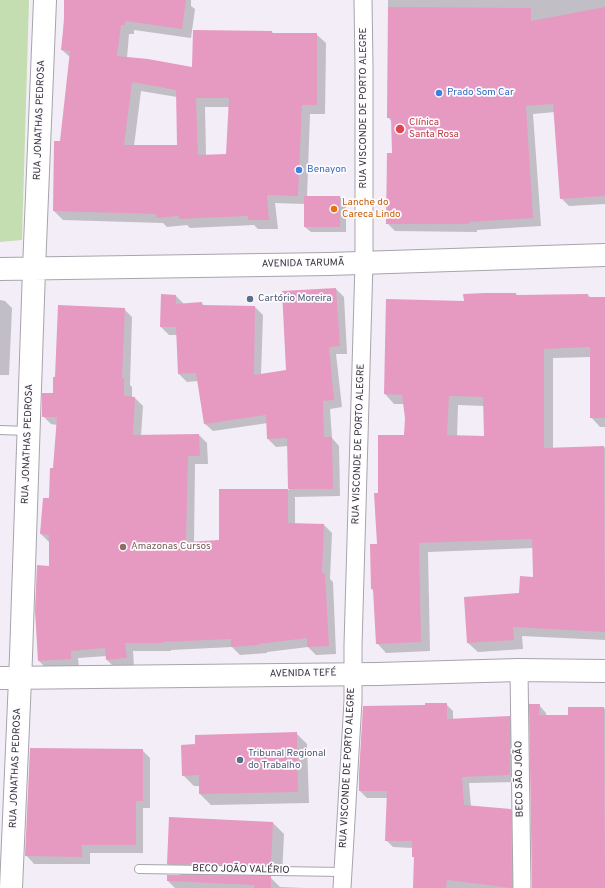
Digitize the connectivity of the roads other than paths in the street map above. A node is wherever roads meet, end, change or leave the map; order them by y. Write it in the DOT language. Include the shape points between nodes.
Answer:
graph roads {
  1 [pos="45,0"];
  2 [pos="362,0"];
  3 [pos="605,255"];
  4 [pos="364,263"];
  5 [pos="0,269"];
  6 [pos="34,269"];
  7 [pos="0,430"];
  8 [pos="29,431"];
  9 [pos="519,670"];
  10 [pos="605,671"];
  11 [pos="353,674"];
  12 [pos="10,678"];
  13 [pos="139,869"];
  14 [pos="342,880"];
  15 [pos="11,888"];
  16 [pos="522,888"];
  1 -- 6 [label="street, RUA JONATHAS PEDROSA"];
  2 -- 4 [label="street, RUA VISCONDE DE PORTO ALEGRE"];
  3 -- 4 [label="street, AVENIDA TARUMÃ"];
  4 -- 6 [label="street, AVENIDA TARUMÃ"];
  4 -- 11 [label="street, RUA VISCONDE DE PORTO ALEGRE"];
  5 -- 6 [label="street, AVENIDA TARUMÃ"];
  6 -- 8 [label="street, RUA JONATHAS PEDROSA"];
  7 -- 8 [label="lane"];
  8 -- 12 [label="street, RUA JONATHAS PEDROSA"];
  9 -- 10 [label="street, AVENIDA TEFÉ"];
  9 -- 11 [label="street, AVENIDA TEFÉ"];
  9 -- 16 [label="street, BECO SÃO JOÃO"];
  11 -- 12 [label="street, AVENIDA TEFÉ"];
  11 -- 14 [label="street, RUA VISCONDE DE PORTO ALEGRE"];
  12 -- 15 [label="street, RUA JONATHAS PEDROSA"];
  13 -- 14 [label="lane, BECO JOÃO VALÉRIO"];
}
